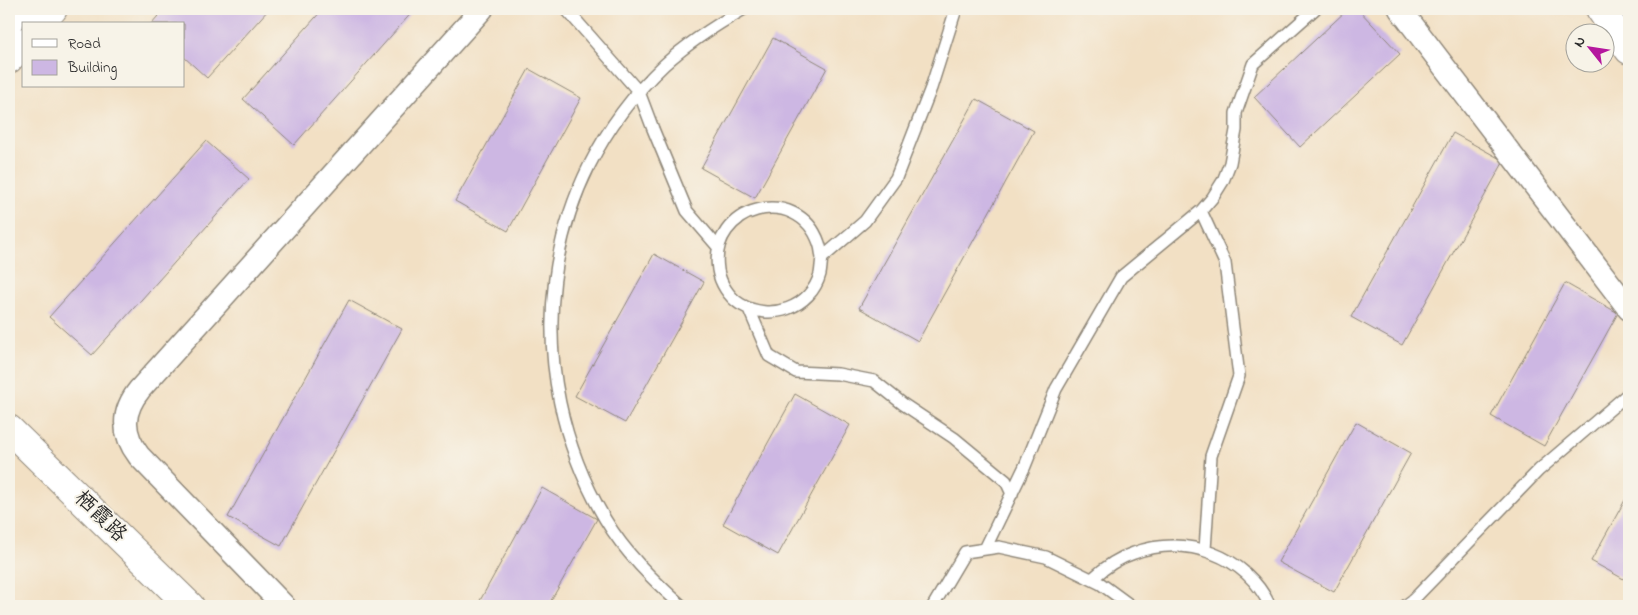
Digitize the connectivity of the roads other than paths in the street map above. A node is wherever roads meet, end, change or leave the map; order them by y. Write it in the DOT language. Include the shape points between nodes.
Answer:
graph roads {
  1 [pos="19,9"];
  2 [pos="54,9"];
  3 [pos="482,9"];
  4 [pos="566,9"];
  5 [pos="744,9"];
  6 [pos="956,9"];
  7 [pos="1315,9"];
  8 [pos="1400,9"];
  9 [pos="1600,9"];
  10 [pos="9,20"];
  11 [pos="42,22"];
  12 [pos="22,44"];
  13 [pos="1629,50"];
  14 [pos="9,59"];
  15 [pos="639,92"];
  16 [pos="1201,211"];
  17 [pos="718,247"];
  18 [pos="822,258"];
  19 [pos="749,309"];
  20 [pos="1629,309"];
  21 [pos="1629,393"];
  22 [pos="9,429"];
  23 [pos="1012,494"];
  24 [pos="985,549"];
  25 [pos="1205,550"];
  26 [pos="1092,579"];
  27 [pos="190,606"];
  28 [pos="284,606"];
  29 [pos="682,606"];
  30 [pos="933,606"];
  31 [pos="1131,606"];
  32 [pos="1270,606"];
  33 [pos="1405,606"];
  1 -- 10 [label="street"];
  2 -- 11 [label="street"];
  3 -- 28 [label="street" via="147,381 127,411 127,435 139,456"];
  4 -- 15 [label="lane"];
  5 -- 15 [label="lane" via="692,42"];
  6 -- 18 [label="lane" via="896,178 865,222"];
  7 -- 16 [label="lane" via="1253,64 1236,113 1230,163 1218,189"];
  8 -- 20 [label="street"];
  9 -- 13 [label="street"];
  12 -- 14 [label="street"];
  15 -- 17 [label="lane" via="687,211"];
  15 -- 29 [label="lane" via="597,152 567,221 552,297 554,375 561,413 587,486 628,552"];
  16 -- 23 [label="lane" via="1121,277 1056,389"];
  16 -- 25 [label="lane" via="1225,263 1239,376 1211,456"];
  17 -- 18 [label="lane" via="724,234 746,213 760,208 775,208 790,212 808,225 819,244"];
  17 -- 19 [label="lane" via="719,277 731,296"];
  18 -- 19 [label="lane" via="820,273 805,299 778,312"];
  19 -- 23 [label="lane" via="769,356 796,372 838,374 874,381 991,468 1006,481"];
  21 -- 33 [label="lane" via="1540,470"];
  22 -- 27 [label="street, 栖霞路"];
  23 -- 24 [label="lane"];
  24 -- 26 [label="lane" via="999,547 1046,557"];
  24 -- 30 [label="lane" via="965,552"];
  25 -- 26 [label="lane" via="1186,546 1148,548 1118,560"];
  25 -- 32 [label="lane" via="1242,570 1257,584"];
  26 -- 31 [label="lane"];
}
